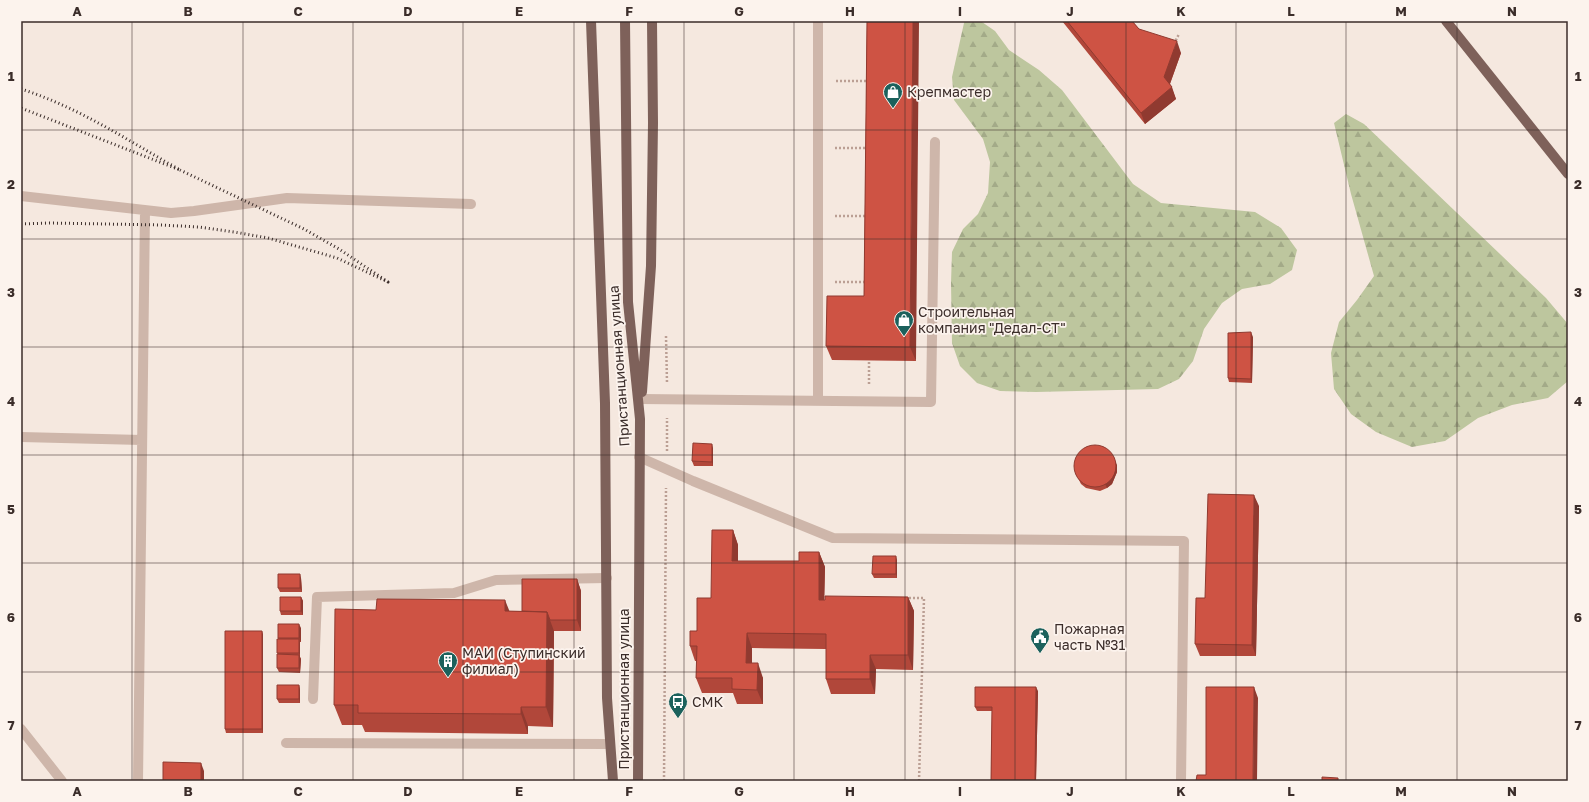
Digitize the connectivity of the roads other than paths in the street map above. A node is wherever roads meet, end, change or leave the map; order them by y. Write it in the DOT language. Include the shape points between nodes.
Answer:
graph roads {
  1 [pos="592,21"];
  2 [pos="625,21"];
  3 [pos="652,21"];
  4 [pos="818,21"];
  5 [pos="1446,21"];
  6 [pos="935,142"];
  7 [pos="1568,174"];
  8 [pos="21,196"];
  9 [pos="471,204"];
  10 [pos="145,210"];
  11 [pos="641,399"];
  12 [pos="818,401"];
  13 [pos="640,420"];
  14 [pos="21,437"];
  15 [pos="142,440"];
  16 [pos="639,457"];
  17 [pos="607,578"];
  18 [pos="313,699"];
  19 [pos="21,729"];
  20 [pos="286,743"];
  21 [pos="610,744"];
  22 [pos="62,781"];
  23 [pos="138,781"];
  24 [pos="613,781"];
  25 [pos="638,781"];
  26 [pos="1181,781"];
  1 -- 17 [label="main road, Пристанционная улица" via="605,403"];
  2 -- 13 [label="main road, Пристанционная улица" via="628,302"];
  3 -- 11 [label="main road" via="651,266"];
  4 -- 12 [label="lane"];
  5 -- 7 [label="main road"];
  6 -- 12 [label="lane" via="931,402"];
  8 -- 10 [label="lane"];
  9 -- 10 [label="lane" via="287,198 171,213"];
  10 -- 15 [label="lane"];
  11 -- 12 [label="lane"];
  11 -- 13 [label="main road"];
  13 -- 16 [label="main road, Пристанционная улица"];
  14 -- 15 [label="lane"];
  15 -- 23 [label="lane"];
  16 -- 25 [label="main road, Пристанционная улица"];
  16 -- 26 [label="lane" via="833,538 1184,541"];
  17 -- 18 [label="lane" via="496,580 454,593 317,597"];
  17 -- 21 [label="main road, Пристанционная улица" via="607,698"];
  19 -- 22 [label="lane"];
  20 -- 21 [label="lane"];
  21 -- 24 [label="main road, Пристанционная улица"];
}
